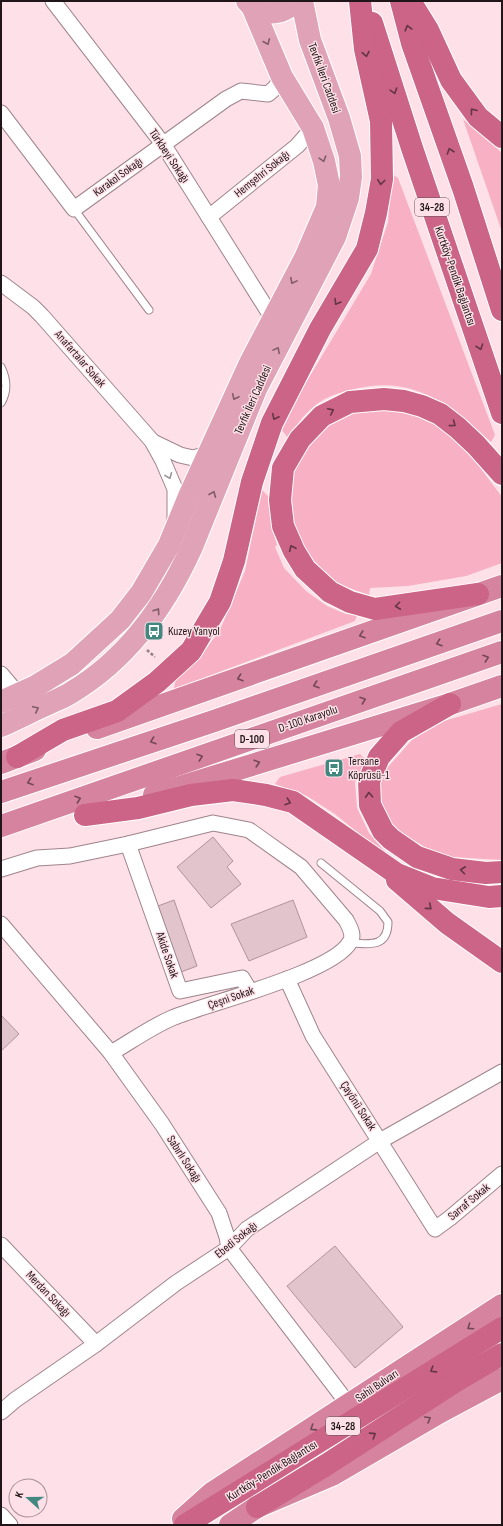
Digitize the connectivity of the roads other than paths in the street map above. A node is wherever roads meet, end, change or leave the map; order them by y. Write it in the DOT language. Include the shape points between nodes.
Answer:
graph roads {
  1 [pos="53,1"];
  2 [pos="296,1"];
  3 [pos="302,1"];
  4 [pos="360,1"];
  5 [pos="365,1"];
  6 [pos="401,1"];
  7 [pos="410,1"];
  8 [pos="249,4"];
  9 [pos="282,77"];
  10 [pos="1,113"];
  11 [pos="313,128"];
  12 [pos="502,137"];
  13 [pos="163,144"];
  14 [pos="463,188"];
  15 [pos="74,209"];
  16 [pos="209,217"];
  17 [pos="502,282"];
  18 [pos="1,283"];
  19 [pos="149,310"];
  20 [pos="502,310"];
  21 [pos="273,319"];
  22 [pos="1,367"];
  23 [pos="1,402"];
  24 [pos="502,413"];
  25 [pos="152,441"];
  26 [pos="208,454"];
  27 [pos="502,474"];
  28 [pos="169,544"];
  29 [pos="502,586"];
  30 [pos="478,594"];
  31 [pos="502,621"];
  32 [pos="502,652"];
  33 [pos="1,674"];
  34 [pos="502,686"];
  35 [pos="1,698"];
  36 [pos="1,702"];
  37 [pos="450,704"];
  38 [pos="1,725"];
  39 [pos="9,760"];
  40 [pos="1,792"];
  41 [pos="85,815"];
  42 [pos="1,826"];
  43 [pos="1,830"];
  44 [pos="128,844"];
  45 [pos="367,855"];
  46 [pos="320,863"];
  47 [pos="1,869"];
  48 [pos="502,872"];
  49 [pos="502,896"];
  50 [pos="1,924"];
  51 [pos="350,943"];
  52 [pos="502,962"];
  53 [pos="287,979"];
  54 [pos="250,991"];
  55 [pos="111,1053"];
  56 [pos="502,1072"];
  57 [pos="380,1141"];
  58 [pos="502,1174"];
  59 [pos="435,1229"];
  60 [pos="1,1245"];
  61 [pos="229,1248"];
  62 [pos="502,1305"];
  63 [pos="502,1328"];
  64 [pos="96,1344"];
  65 [pos="502,1354"];
  66 [pos="502,1379"];
  67 [pos="349,1405"];
  68 [pos="1,1412"];
  69 [pos="257,1507"];
  70 [pos="1,1515"];
  71 [pos="10,1525"];
  72 [pos="176,1525"];
  73 [pos="185,1525"];
  74 [pos="230,1525"];
  1 -- 13 [label="street, Türkbeyi Sokağı"];
  2 -- 8 [label="main road" via="288,9 268,13 259,11"];
  38 -- 3 [label="main road, Tevfik İleri Caddesi, one-way" via="72,692 91,679 121,653 150,622 177,579 256,389 335,237 348,198 350,156 310,40"];
  4 -- 39 [label="highway, one-way" via="365,49 381,122 382,179 376,213 367,250 317,335 272,423 252,482 234,560 220,602 191,651 158,682 117,711 63,730"];
  5 -- 24 [label="highway, Kurtköy-Pendik Bağlantısı / 34-28, one-way"];
  14 -- 6 [label="highway, 34-28, one-way" via="412,44"];
  12 -- 7 [label="highway, one-way" via="478,117 451,80 428,30"];
  8 -- 9 [label="main road, Tevfik İleri Caddesi, one-way"];
  9 -- 11 [label="main road, Tevfik İleri Caddesi"];
  9 -- 13 [label="street, Karakol Sokağı" via="268,94 241,91 226,99"];
  10 -- 15 [label="street"];
  11 -- 16 [label="street, Hemşehri Sokağı" via="297,146"];
  11 -- 21 [label="main road, Tevfik İleri Caddesi, one-way" via="329,185 327,207 305,258"];
  13 -- 15 [label="street, Karakol Sokağı"];
  13 -- 16 [label="street, Türkbeyi Sokağı"];
  14 -- 17 [label="highway"];
  14 -- 20 [label="highway, 34-28"];
  15 -- 19 [label="lane"];
  16 -- 21 [label="street, Türkbeyi Sokağı"];
  18 -- 25 [label="street, Anafartalar Sokak" via="42,316"];
  21 -- 26 [label="main road, Tevfik İleri Caddesi, one-way"];
  22 -- 23 [label="lane" via="6,384"];
  25 -- 26 [label="street" via="180,455 193,458"];
  25 -- 28 [label="street, one-way" via="175,489 175,521"];
  26 -- 28 [label="main road, Tevfik İleri Caddesi"];
  30 -- 27 [label="highway, one-way" via="375,608 350,602 330,592 305,568 294,552 283,526 280,500 283,468 300,439 322,416 350,402 384,399 404,401 440,414 476,444"];
  28 -- 36 [label="main road, Tevfik İleri Caddesi" via="141,593 120,620 98,642 56,675"];
  29 -- 30 [label="highway"];
  30 -- 39 [label="highway, one-way"];
  31 -- 40 [label="highway, D-100, one-way"];
  42 -- 32 [label="highway, D-100 Karayolu / D-100, one-way"];
  33 -- 35 [label="street" via="12,687"];
  34 -- 37 [label="highway"];
  41 -- 37 [label="highway, one-way"];
  48 -- 37 [label="highway, one-way" via="452,869 417,857 383,831 370,805 368,780 379,757 401,732"];
  41 -- 43 [label="highway"];
  41 -- 45 [label="highway, one-way" via="138,808 191,795 234,790 293,802"];
  44 -- 47 [label="street" via="70,856 37,858"];
  44 -- 51 [label="street" via="213,823 249,830 301,867 346,920 351,930"];
  44 -- 54 [label="street, Akide Sokak" via="180,991 242,978"];
  45 -- 49 [label="highway" via="397,874 432,888"];
  45 -- 52 [label="highway, one-way" via="447,922"];
  46 -- 51 [label="lane" via="380,911 388,922 387,933 379,942"];
  50 -- 55 [label="street, Sabırlı Sokağı"];
  51 -- 53 [label="street, Çeşni Sokak" via="330,960"];
  53 -- 54 [label="street, Çeşni Sokak"];
  53 -- 57 [label="street, Çayönü Sokak" via="313,1036"];
  54 -- 55 [label="street, Çeşni Sokak" via="171,1019"];
  55 -- 61 [label="street, Sabırlı Sokağı" via="162,1124 219,1213"];
  56 -- 57 [label="street, Ebedi Sokağı"];
  57 -- 59 [label="street, Çayönü Sokak"];
  57 -- 61 [label="street, Ebedi Sokağı" via="247,1228"];
  58 -- 59 [label="street, Sarraf Sokak"];
  60 -- 64 [label="street, Merdan Sokağı"];
  61 -- 64 [label="street, Ebedi Sokağı" via="176,1283"];
  61 -- 67 [label="street, Sabırlı Sokağı"];
  62 -- 67 [label="highway, Sahil Bulvarı, one-way"];
  63 -- 73 [label="highway, Kurtköy-Pendik Bağlantısı / 34-28, one-way"];
  64 -- 68 [label="street, Ebedi Sokağı"];
  69 -- 65 [label="highway, Kurtköy-Pendik Bağlantısı / 34-28, one-way"];
  69 -- 66 [label="highway, one-way" via="332,1475"];
  67 -- 72 [label="highway, Sahil Bulvarı, one-way" via="212,1493"];
  69 -- 74 [label="highway"];
  70 -- 71 [label="street"];
}
